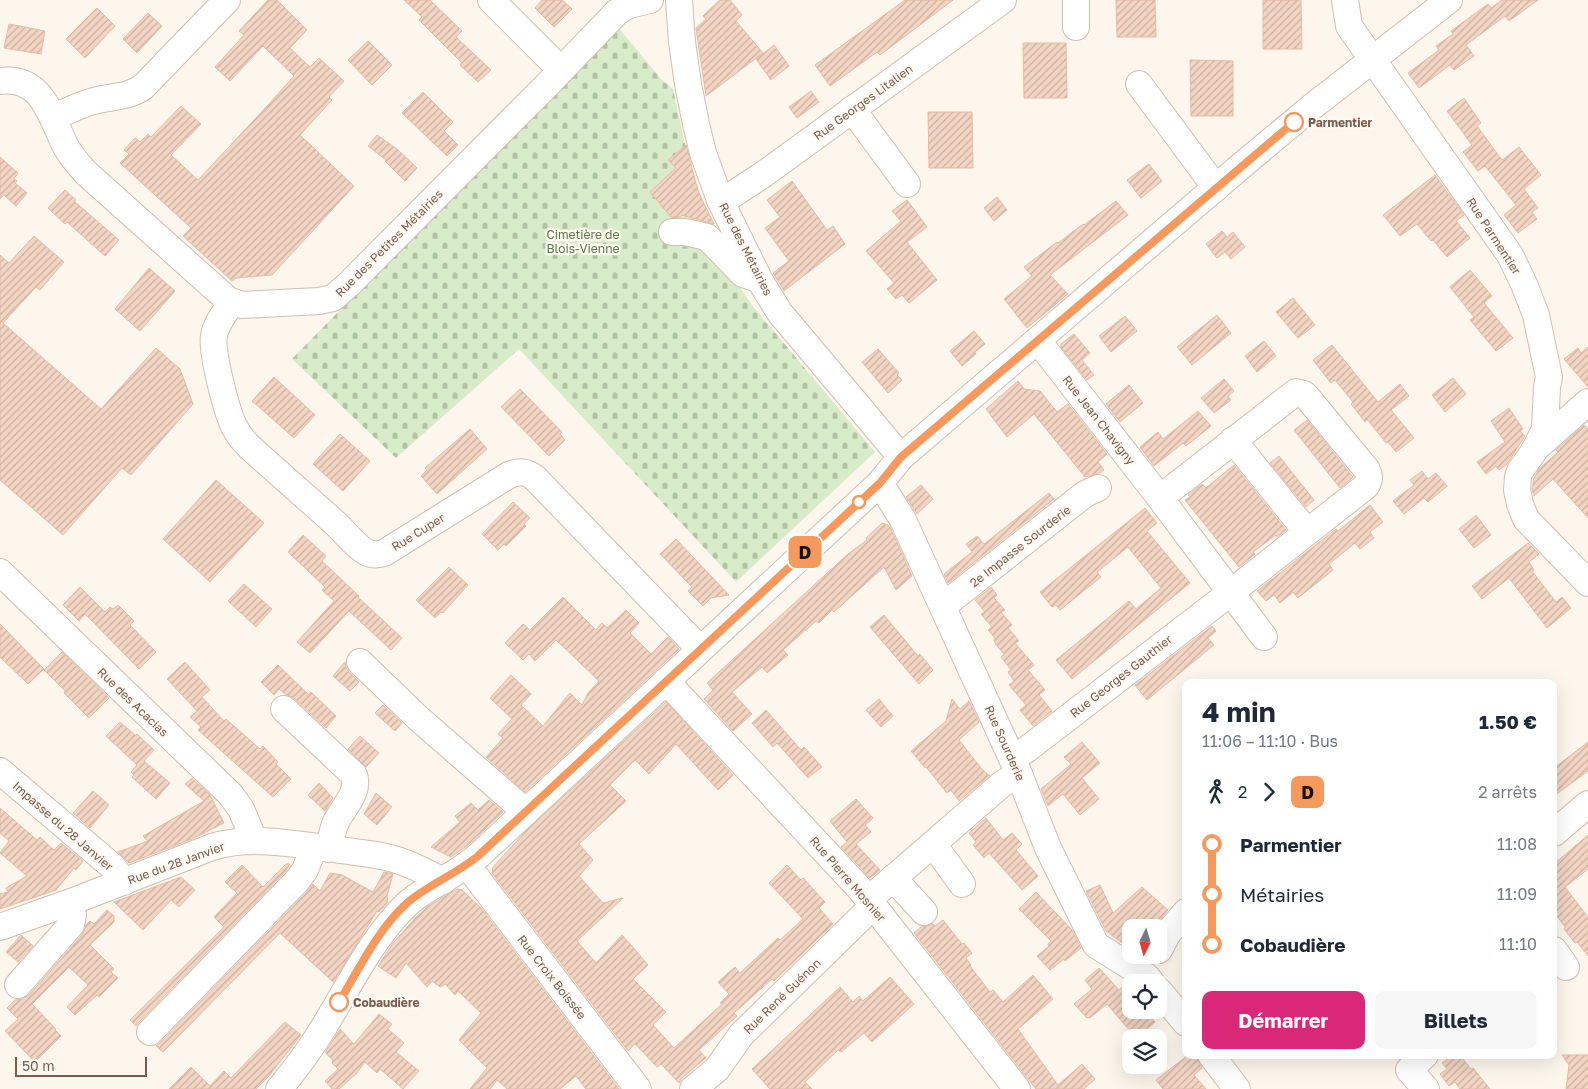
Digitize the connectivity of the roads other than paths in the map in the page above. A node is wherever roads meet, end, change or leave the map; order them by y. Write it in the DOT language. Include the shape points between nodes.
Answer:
graph roads {
  1 [pos="227,0"];
  2 [pos="491,0"];
  3 [pos="650,0"];
  4 [pos="679,0"];
  5 [pos="1003,0"];
  6 [pos="1076,0"];
  7 [pos="1345,0"];
  8 [pos="1449,0"];
  9 [pos="1076,27"];
  10 [pos="1372,59"];
  11 [pos="561,70"];
  12 [pos="0,81"];
  13 [pos="1139,84"];
  14 [pos="852,109"];
  15 [pos="54,118"];
  16 [pos="907,184"];
  17 [pos="1216,188"];
  18 [pos="720,200"];
  19 [pos="672,232"];
  20 [pos="759,279"];
  21 [pos="232,302"];
  22 [pos="1038,341"];
  23 [pos="1588,402"];
  24 [pos="1233,440"];
  25 [pos="1534,451"];
  26 [pos="901,457"];
  27 [pos="880,483"];
  28 [pos="1098,488"];
  29 [pos="1160,498"];
  30 [pos="1299,522"];
  31 [pos="0,572"];
  32 [pos="1588,583"];
  33 [pos="1230,593"];
  34 [pos="943,606"];
  35 [pos="1264,637"];
  36 [pos="700,649"];
  37 [pos="360,662"];
  38 [pos="666,681"];
  39 [pos="284,709"];
  40 [pos="1015,766"];
  41 [pos="0,771"];
  42 [pos="1588,804"];
  43 [pos="526,812"];
  44 [pos="1557,830"];
  45 [pos="945,833"];
  46 [pos="254,840"];
  47 [pos="322,848"];
  48 [pos="467,865"];
  49 [pos="894,878"];
  50 [pos="443,881"];
  51 [pos="124,882"];
  52 [pos="962,884"];
  53 [pos="70,902"];
  54 [pos="871,903"];
  55 [pos="924,912"];
  56 [pos="1182,916"];
  57 [pos="0,927"];
  58 [pos="1168,932"];
  59 [pos="1148,974"];
  60 [pos="18,985"];
  61 [pos="1167,997"];
  62 [pos="1182,1017"];
  63 [pos="150,1032"];
  64 [pos="1214,1059"];
  65 [pos="1421,1059"];
  66 [pos="279,1089"];
  67 [pos="638,1089"];
  68 [pos="693,1089"];
  69 [pos="1017,1089"];
  70 [pos="1237,1089"];
  71 [pos="1426,1089"];
  1 -- 15 [label="street" via="138,91 89,102"];
  2 -- 11 [label="street"];
  3 -- 11 [label="street, Rue des Petites Métairies" via="617,12"];
  4 -- 18 [label="street, Rue des Métairies" via="696,124"];
  5 -- 14 [label="street, Rue Georges Litalien"];
  6 -- 9 [label="street"];
  7 -- 10 [label="street, Rue Parmentier" via="1349,26"];
  8 -- 10 [label="street"];
  10 -- 17 [label="street"];
  10 -- 25 [label="street, Rue Parmentier" via="1510,255 1524,284 1540,331 1549,377 1545,430"];
  11 -- 21 [label="street, Rue des Petites Métairies" via="333,298 250,305"];
  12 -- 15 [label="street" via="14,81 35,90"];
  13 -- 17 [label="street"];
  14 -- 16 [label="street"];
  14 -- 18 [label="street, Rue Georges Litalien" via="764,174"];
  15 -- 21 [label="street" via="66,148 85,172"];
  17 -- 22 [label="street"];
  18 -- 20 [label="street, Rue des Métairies"];
  19 -- 20 [label="street" via="706,237 742,274"];
  20 -- 26 [label="street, Rue des Métairies" via="780,313"];
  21 -- 36 [label="street, Rue Cuper" via="219,320 214,348 234,427 253,450 360,548 369,554 384,553 509,475 528,473"];
  22 -- 26 [label="street"];
  22 -- 29 [label="street, Rue Jean Chavigny"];
  23 -- 25 [label="street"];
  24 -- 29 [label="street"];
  24 -- 30 [label="street"];
  24 -- 33 [label="street, Rue Georges Gauthier" via="1293,393 1300,392 1308,397 1370,478 1366,486"];
  25 -- 32 [label="street, Rue Parmentier" via="1518,477 1517,490 1523,512 1526,519"];
  26 -- 27 [label="street"];
  27 -- 34 [label="street, Rue Sourderie" via="904,520"];
  27 -- 36 [label="street"];
  28 -- 34 [label="street, 2e Impasse Sourderie" via="1085,494"];
  29 -- 33 [label="street, Rue Jean Chavigny"];
  31 -- 46 [label="street, Rue des Acacias" via="230,794 241,809"];
  33 -- 35 [label="street, Rue Jean Chavigny"];
  33 -- 40 [label="street, Rue Georges Gauthier" via="1026,750"];
  34 -- 40 [label="street, Rue Sourderie"];
  36 -- 38 [label="street"];
  37 -- 43 [label="street" via="418,718"];
  38 -- 43 [label="street"];
  38 -- 54 [label="street, Rue Pierre Mosnier"];
  39 -- 47 [label="street" via="354,775 356,782"];
  40 -- 45 [label="street, Rue Georges Gauthier" via="1002,784"];
  40 -- 59 [label="street, Rue Sourderie" via="1048,848 1096,945"];
  41 -- 51 [label="street, Impasse du 28 Janvier" via="113,867"];
  42 -- 44 [label="street"];
  43 -- 48 [label="street"];
  45 -- 49 [label="street, Rue René Guénon"];
  45 -- 52 [label="street"];
  46 -- 47 [label="street, Rue du 28 Janvier"];
  46 -- 51 [label="street, Rue du 28 Janvier" via="212,848"];
  47 -- 50 [label="street, Rue du 28 Janvier" via="390,858"];
  47 -- 63 [label="street" via="296,882"];
  48 -- 50 [label="street"];
  48 -- 67 [label="street, Rue Croix Boissée"];
  49 -- 54 [label="street, Rue René Guénon"];
  49 -- 55 [label="street"];
  50 -- 66 [label="street" via="407,904 391,921 312,1046"];
  51 -- 53 [label="street, Rue du 28 Janvier"];
  53 -- 57 [label="street, Rue du 28 Janvier"];
  53 -- 60 [label="street" via="71,925"];
  54 -- 68 [label="street, Rue René Guénon" via="741,1035 717,1068"];
  54 -- 69 [label="street, Rue Pierre Mosnier"];
  56 -- 58 [label="street"];
  61 -- 62 [label="street, Rue Sourderie"];
  64 -- 70 [label="street"];
  65 -- 71 [label="street" via="1409,1070"];
}
